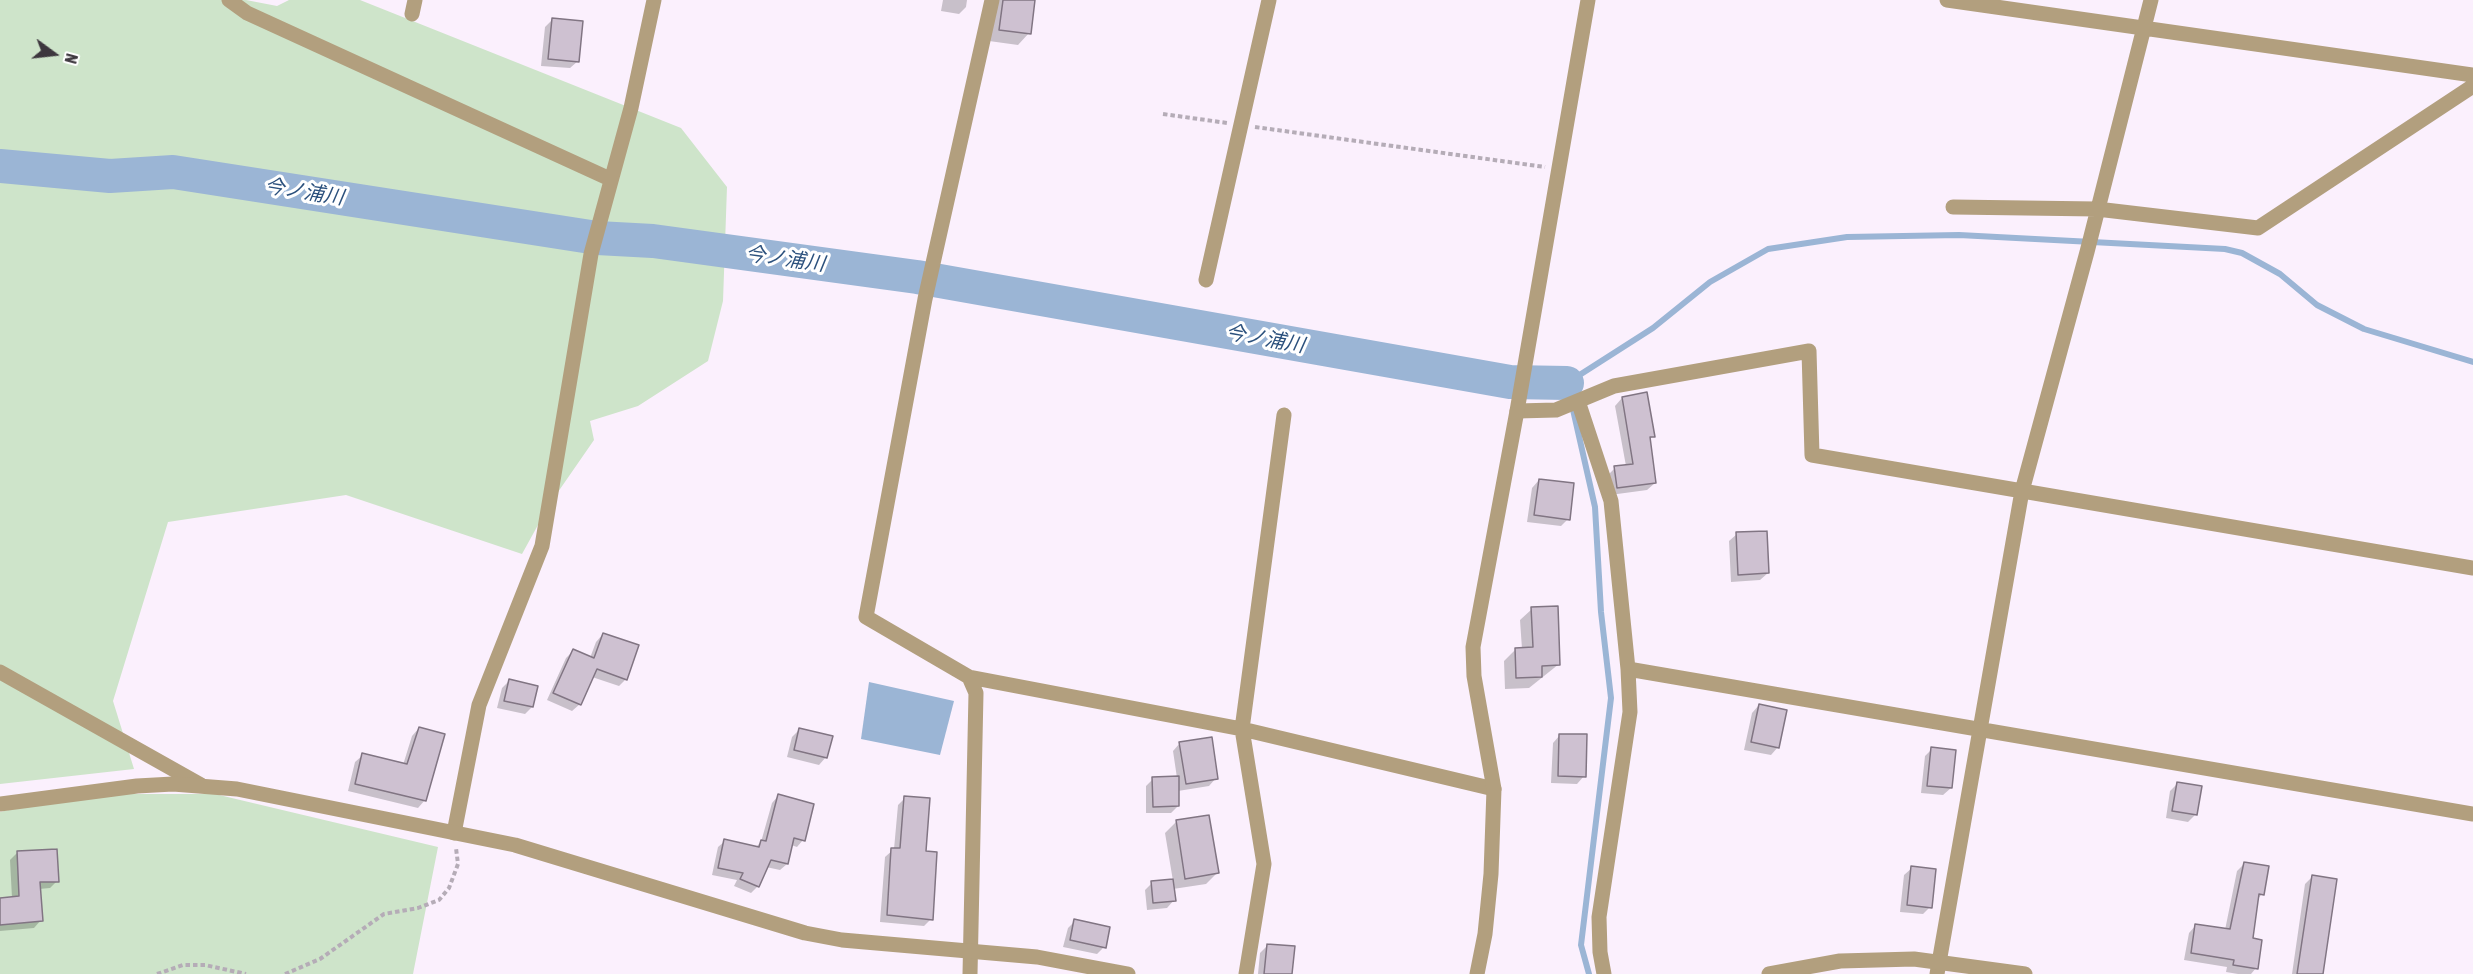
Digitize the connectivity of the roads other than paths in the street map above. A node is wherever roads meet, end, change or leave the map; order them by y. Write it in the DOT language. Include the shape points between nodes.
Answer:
graph roads {
  1 [pos="229,0"];
  2 [pos="654,0"];
  3 [pos="992,0"];
  4 [pos="1269,0"];
  5 [pos="1587,0"];
  6 [pos="1947,0"];
  7 [pos="2151,0"];
  8 [pos="2144,29"];
  9 [pos="2473,75"];
  10 [pos="2473,86"];
  11 [pos="610,179"];
  12 [pos="1953,207"];
  13 [pos="2097,209"];
  14 [pos="1206,280"];
  15 [pos="1578,401"];
  16 [pos="1517,411"];
  17 [pos="1284,415"];
  18 [pos="2022,491"];
  19 [pos="2473,568"];
  20 [pos="1628,669"];
  21 [pos="0,672"];
  22 [pos="969,677"];
  23 [pos="1242,729"];
  24 [pos="1979,729"];
  25 [pos="201,785"];
  26 [pos="1494,789"];
  27 [pos="0,804"];
  28 [pos="2473,814"];
  29 [pos="454,833"];
  30 [pos="972,951"];
  31 [pos="1938,968"];
  32 [pos="970,974"];
  33 [pos="1128,974"];
  34 [pos="1246,974"];
  35 [pos="1477,974"];
  36 [pos="1604,974"];
  37 [pos="1769,974"];
  38 [pos="2025,974"];
  1 -- 11 [label="street" via="248,13"];
  2 -- 11 [label="street" via="631,108"];
  3 -- 22 [label="street" via="926,299 866,616"];
  4 -- 14 [label="street"];
  5 -- 16 [label="street"];
  6 -- 8 [label="street"];
  7 -- 8 [label="street"];
  8 -- 9 [label="street"];
  8 -- 13 [label="street"];
  10 -- 13 [label="street" via="2258,228"];
  11 -- 29 [label="street" via="591,254 542,546 479,705"];
  12 -- 13 [label="street"];
  13 -- 18 [label="street"];
  15 -- 16 [label="street" via="1556,410"];
  15 -- 18 [label="street" via="1614,386 1809,351 1812,455"];
  15 -- 20 [label="street" via="1611,501"];
  16 -- 26 [label="street" via="1473,647 1474,676"];
  17 -- 23 [label="street"];
  18 -- 19 [label="street"];
  18 -- 24 [label="street"];
  20 -- 24 [label="street"];
  20 -- 36 [label="street" via="1630,712 1599,917"];
  21 -- 25 [label="street"];
  22 -- 23 [label="street"];
  22 -- 30 [label="street" via="976,693"];
  23 -- 26 [label="street"];
  23 -- 34 [label="street" via="1264,864"];
  24 -- 28 [label="street"];
  24 -- 31 [label="street"];
  25 -- 27 [label="street" via="137,786"];
  25 -- 29 [label="street"];
  26 -- 35 [label="street" via="1491,874"];
  29 -- 30 [label="street" via="526,849 805,933"];
  30 -- 32 [label="street"];
  30 -- 33 [label="street" via="1037,957"];
  31 -- 37 [label="street" via="1914,959 1840,961"];
  31 -- 38 [label="street"];
}
